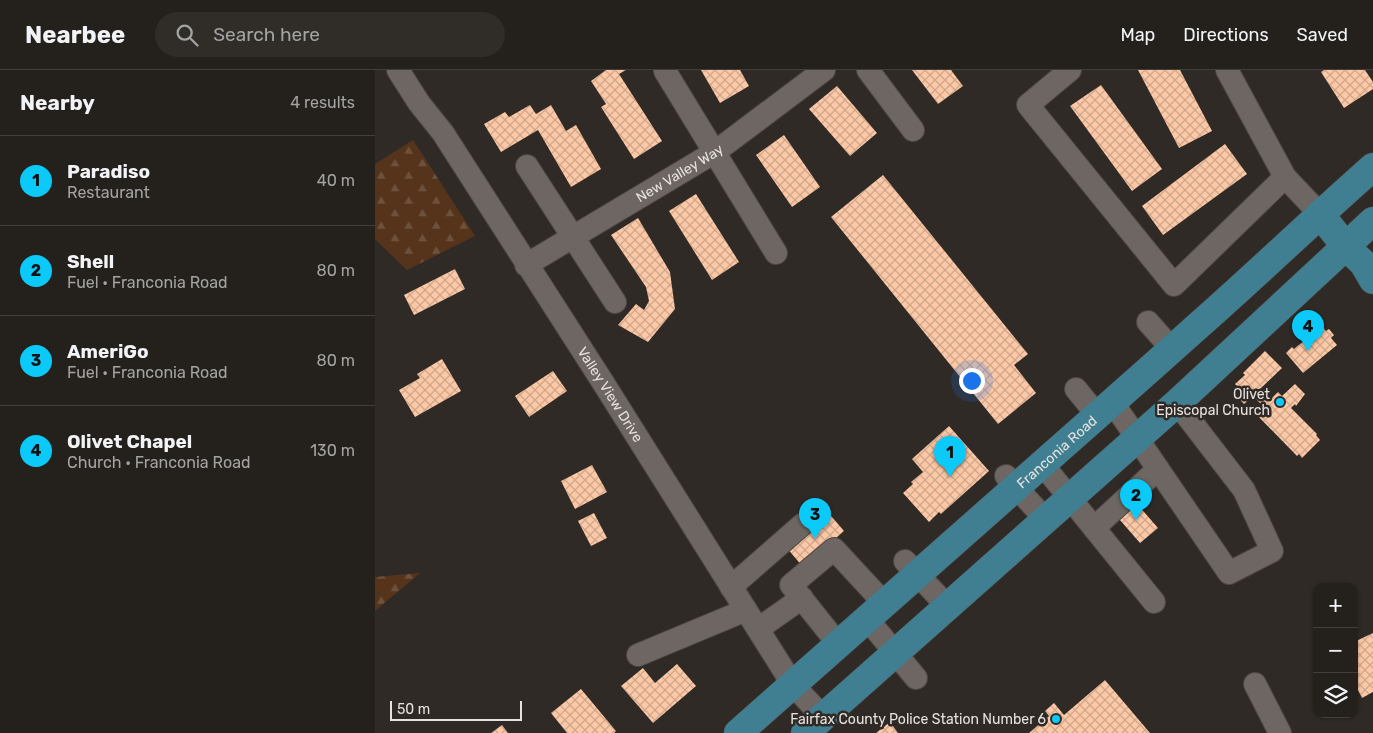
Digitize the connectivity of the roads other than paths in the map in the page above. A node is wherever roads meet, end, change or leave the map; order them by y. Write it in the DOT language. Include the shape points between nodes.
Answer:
graph roads {
  1 [pos="398,70"];
  2 [pos="824,70"];
  3 [pos="868,70"];
  4 [pos="1070,70"];
  5 [pos="1227,70"];
  6 [pos="665,71"];
  7 [pos="913,130"];
  8 [pos="715,152"];
  9 [pos="527,166"];
  10 [pos="1373,167"];
  11 [pos="1285,177"];
  12 [pos="1320,214"];
  13 [pos="1364,234"];
  14 [pos="574,236"];
  15 [pos="776,253"];
  16 [pos="526,265"];
  17 [pos="1373,280"];
  18 [pos="615,302"];
  19 [pos="1148,322"];
  20 [pos="1172,349"];
  21 [pos="1076,389"];
  22 [pos="1177,403"];
  23 [pos="1105,409"];
  24 [pos="1137,439"];
  25 [pos="1043,464"];
  26 [pos="1157,469"];
  27 [pos="1011,482"];
  28 [pos="1071,498"];
  29 [pos="1046,520"];
  30 [pos="803,524"];
  31 [pos="1094,528"];
  32 [pos="912,568"];
  33 [pos="731,587"];
  34 [pos="801,598"];
  35 [pos="1153,602"];
  36 [pos="948,607"];
  37 [pos="746,610"];
  38 [pos="876,612"];
  39 [pos="758,630"];
  40 [pos="839,645"];
  41 [pos="896,653"];
  42 [pos="638,655"];
  43 [pos="917,678"];
  44 [pos="1255,684"];
  45 [pos="793,685"];
  46 [pos="814,725"];
  47 [pos="738,733"];
  48 [pos="1280,733"];
  1 -- 16 [label="street, Valley View Drive" via="443,133"];
  2 -- 8 [label="street, New Valley Way"];
  3 -- 7 [label="street"];
  4 -- 11 [label="street" via="1028,105 1174,285"];
  5 -- 11 [label="street"];
  6 -- 8 [label="street"];
  8 -- 14 [label="street, New Valley Way"];
  8 -- 15 [label="street"];
  9 -- 14 [label="street"];
  10 -- 12 [label="main road, Franconia Road"];
  11 -- 12 [label="street"];
  12 -- 13 [label="main road"];
  12 -- 20 [label="main road, Franconia Road"];
  13 -- 17 [label="main road" via="1363,263"];
  13 -- 22 [label="main road"];
  14 -- 16 [label="street, New Valley Way"];
  14 -- 18 [label="street"];
  16 -- 33 [label="street, Valley View Drive"];
  19 -- 20 [label="street"];
  20 -- 23 [label="main road, Franconia Road"];
  21 -- 23 [label="street"];
  22 -- 24 [label="main road"];
  22 -- 26 [label="street" via="1244,490 1272,551 1229,573"];
  23 -- 24 [label="street"];
  23 -- 25 [label="main road, Franconia Road"];
  24 -- 26 [label="street"];
  24 -- 28 [label="main road"];
  25 -- 27 [label="main road, Franconia Road"];
  25 -- 28 [label="street"];
  26 -- 31 [label="street"];
  27 -- 29 [label="street"];
  27 -- 32 [label="main road, Franconia Road"];
  28 -- 29 [label="main road"];
  28 -- 31 [label="street"];
  29 -- 36 [label="main road"];
  30 -- 33 [label="street"];
  31 -- 35 [label="street"];
  32 -- 36 [label="street"];
  32 -- 38 [label="main road, Franconia Road"];
  33 -- 37 [label="street, Valley View Drive"];
  34 -- 38 [label="street" via="791,585 834,549"];
  34 -- 39 [label="street"];
  34 -- 40 [label="street"];
  36 -- 41 [label="main road"];
  37 -- 39 [label="street, Valley View Drive"];
  37 -- 42 [label="street"];
  38 -- 40 [label="main road, Franconia Road"];
  38 -- 41 [label="street"];
  39 -- 45 [label="street, Valley View Drive"];
  40 -- 45 [label="main road, Franconia Road"];
  41 -- 43 [label="street"];
  41 -- 46 [label="main road"];
  44 -- 48 [label="street"];
  45 -- 46 [label="street, Valley View Drive"];
  45 -- 47 [label="main road, Franconia Road"];
}
